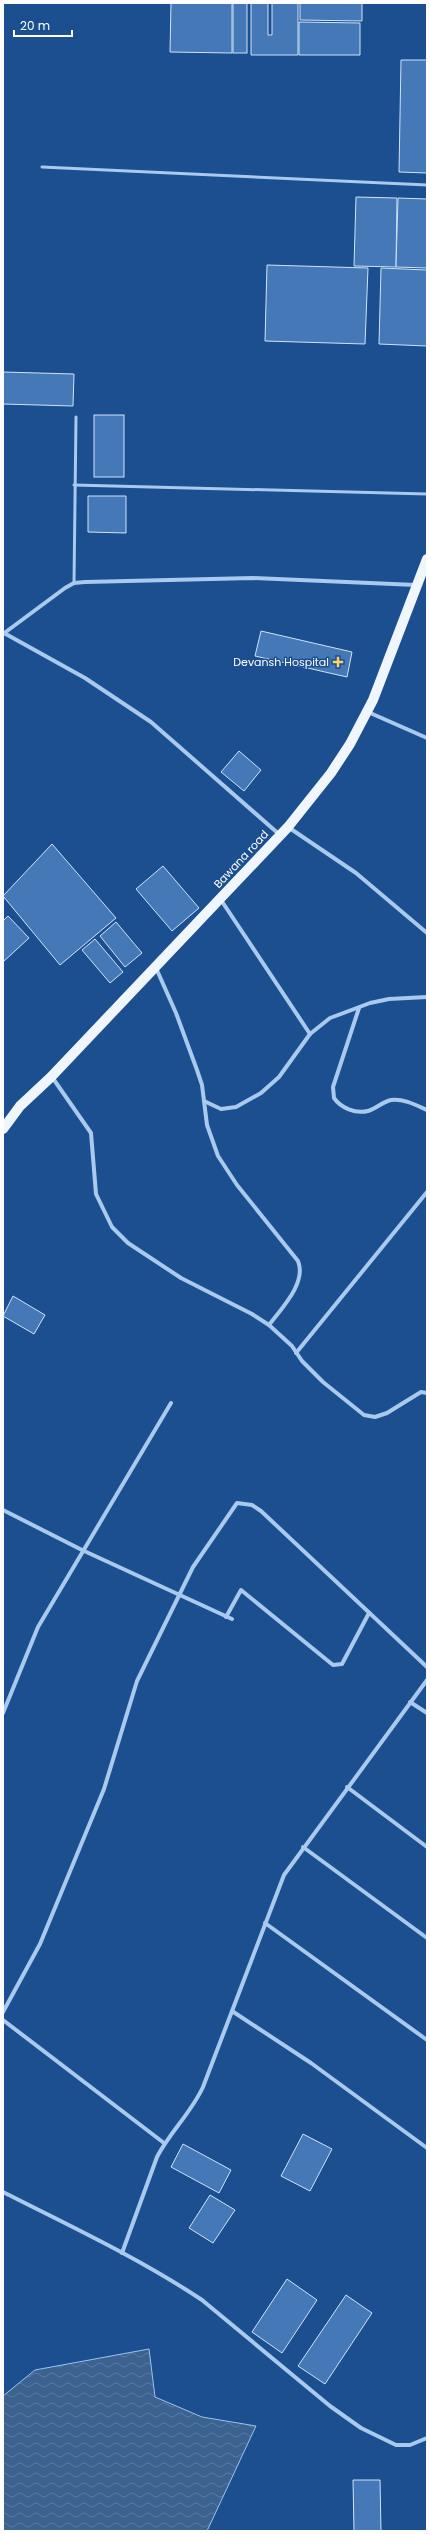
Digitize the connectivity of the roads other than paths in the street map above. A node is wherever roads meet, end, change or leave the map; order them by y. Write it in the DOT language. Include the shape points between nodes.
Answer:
graph roads {
  1 [pos="42,166"];
  2 [pos="427,185"];
  3 [pos="76,417"];
  4 [pos="74,485"];
  5 [pos="427,494"];
  6 [pos="427,559"];
  7 [pos="424,573"];
  8 [pos="74,583"];
  9 [pos="417,585"];
  10 [pos="3,634"];
  11 [pos="368,712"];
  12 [pos="427,738"];
  13 [pos="288,827"];
  14 [pos="280,835"];
  15 [pos="220,899"];
  16 [pos="427,933"];
  17 [pos="156,967"];
  18 [pos="427,996"];
  19 [pos="359,1008"];
  20 [pos="310,1034"];
  21 [pos="51,1077"];
  22 [pos="204,1101"];
  23 [pos="427,1110"];
  24 [pos="3,1129"];
  25 [pos="427,1192"];
  26 [pos="269,1326"];
  27 [pos="296,1353"];
  28 [pos="427,1393"];
  29 [pos="171,1403"];
  30 [pos="3,1510"];
  31 [pos="82,1550"];
  32 [pos="179,1594"];
  33 [pos="369,1613"];
  34 [pos="226,1617"];
  35 [pos="232,1619"];
  36 [pos="427,1667"];
  37 [pos="427,1680"];
  38 [pos="410,1702"];
  39 [pos="3,1713"];
  40 [pos="427,1714"];
  41 [pos="347,1787"];
  42 [pos="303,1846"];
  43 [pos="427,1848"];
  44 [pos="265,1923"];
  45 [pos="427,1938"];
  46 [pos="232,2011"];
  47 [pos="3,2012"];
  48 [pos="3,2020"];
  49 [pos="427,2040"];
  50 [pos="164,2143"];
  51 [pos="427,2148"];
  52 [pos="3,2192"];
  53 [pos="122,2253"];
  54 [pos="427,2438"];
  1 -- 2 [label="lane"];
  3 -- 4 [label="lane"];
  4 -- 5 [label="lane"];
  4 -- 8 [label="lane"];
  6 -- 7 [label="main road, Bawana road"];
  7 -- 9 [label="main road, Bawana road"];
  8 -- 9 [label="street" via="253,578"];
  8 -- 10 [label="street"];
  9 -- 11 [label="main road, Bawana road"];
  10 -- 14 [label="street" via="85,678 151,722"];
  11 -- 12 [label="street"];
  11 -- 13 [label="main road, Bawana road" via="342,756"];
  13 -- 14 [label="main road, Bawana road"];
  13 -- 16 [label="street" via="356,873"];
  14 -- 15 [label="main road, Bawana road"];
  15 -- 17 [label="main road, Bawana road"];
  15 -- 20 [label="street"];
  17 -- 21 [label="main road, Bawana road"];
  17 -- 22 [label="street" via="197,1070"];
  18 -- 19 [label="street" via="389,999"];
  19 -- 20 [label="street" via="330,1018"];
  19 -- 23 [label="street" via="333,1087 334,1098 345,1109 357,1111 368,1111 392,1100 404,1101"];
  20 -- 22 [label="street" via="279,1077 261,1093 236,1108 221,1109"];
  21 -- 24 [label="main road, Bawana road" via="20,1106"];
  21 -- 26 [label="street" via="91,1133 96,1194 112,1227 128,1243 181,1278 252,1314"];
  22 -- 26 [label="street" via="207,1125 218,1156 237,1185 301,1268 294,1289"];
  25 -- 27 [label="street"];
  26 -- 27 [label="street" via="282,1336"];
  27 -- 28 [label="street" via="323,1382 364,1415 375,1417 421,1392"];
  29 -- 31 [label="street"];
  30 -- 31 [label="street"];
  31 -- 32 [label="street"];
  31 -- 39 [label="street" via="31,1641"];
  32 -- 33 [label="street" via="193,1567 232,1508 242,1502 261,1511"];
  32 -- 34 [label="street"];
  32 -- 47 [label="street" via="137,1681 104,1789 40,1944"];
  33 -- 34 [label="street" via="342,1664 333,1665 241,1590"];
  33 -- 36 [label="street"];
  34 -- 35 [label="street"];
  37 -- 38 [label="street"];
  38 -- 40 [label="street"];
  38 -- 41 [label="street"];
  41 -- 42 [label="street"];
  41 -- 43 [label="street"];
  42 -- 44 [label="street" via="284,1875"];
  42 -- 45 [label="street"];
  44 -- 46 [label="street"];
  44 -- 49 [label="street"];
  46 -- 50 [label="street" via="195,2103"];
  46 -- 51 [label="street" via="311,2063"];
  48 -- 50 [label="street"];
  50 -- 53 [label="street"];
  52 -- 53 [label="street"];
  53 -- 54 [label="street" via="202,2300 330,2406 361,2428 396,2445 410,2445"];
}
